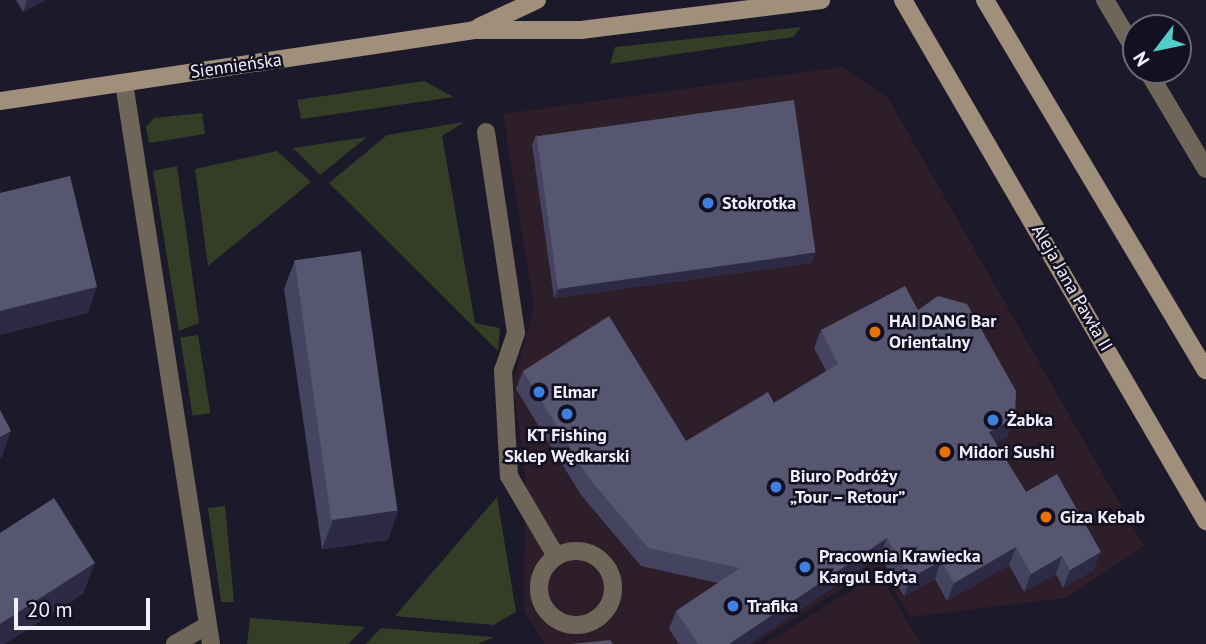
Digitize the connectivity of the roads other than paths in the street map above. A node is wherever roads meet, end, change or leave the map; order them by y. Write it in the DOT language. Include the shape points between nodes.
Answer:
graph roads {
  1 [pos="537,0"];
  2 [pos="821,0"];
  3 [pos="903,0"];
  4 [pos="985,0"];
  5 [pos="1105,0"];
  6 [pos="1122,29"];
  7 [pos="473,30"];
  8 [pos="124,83"];
  9 [pos="1155,84"];
  10 [pos="0,101"];
  11 [pos="486,132"];
  12 [pos="1206,169"];
  13 [pos="1206,370"];
  14 [pos="1206,521"];
  15 [pos="556,556"];
  16 [pos="208,636"];
  17 [pos="176,644"];
  1 -- 7 [label="main road, Siennieńska"];
  2 -- 7 [label="main road, Siennieńska" via="581,30"];
  3 -- 14 [label="main road, Aleja Jana Pawła II"];
  4 -- 13 [label="main road"];
  5 -- 6 [label="street"];
  7 -- 8 [label="main road, Siennieńska"];
  8 -- 10 [label="main road, Siennieńska"];
  8 -- 16 [label="street"];
  9 -- 12 [label="street"];
  11 -- 15 [label="street" via="516,333 503,370 509,476"];
  15 -- 15 [label="street" via="539,579 543,608 566,625 595,620 612,597 607,568 584,551"];
  16 -- 17 [label="street"];
}
